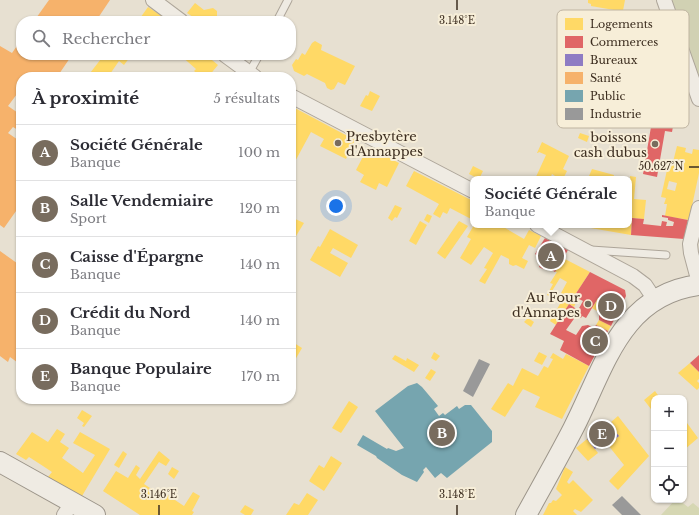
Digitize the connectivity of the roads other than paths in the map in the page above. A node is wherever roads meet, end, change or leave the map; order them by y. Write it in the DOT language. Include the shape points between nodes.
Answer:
graph roads {
  1 [pos="153,0"];
  2 [pos="288,0"];
  3 [pos="664,0"];
  4 [pos="668,10"];
  5 [pos="174,16"];
  6 [pos="280,16"];
  7 [pos="230,60"];
  8 [pos="255,60"];
  9 [pos="689,71"];
  10 [pos="243,72"];
  11 [pos="246,72"];
  12 [pos="296,99"];
  13 [pos="699,99"];
  14 [pos="470,189"];
  15 [pos="699,208"];
  16 [pos="543,228"];
  17 [pos="584,249"];
  18 [pos="666,255"];
  19 [pos="699,284"];
  20 [pos="655,300"];
  21 [pos="0,462"];
  22 [pos="68,509"];
  23 [pos="95,515"];
  24 [pos="526,515"];
  1 -- 5 [label="street"];
  2 -- 6 [label="lane"];
  3 -- 4 [label="street"];
  7 -- 10 [label="street"];
  8 -- 11 [label="lane"];
  9 -- 13 [label="street"];
  12 -- 14 [label="street"];
  15 -- 19 [label="street" via="690,244"];
  16 -- 17 [label="street"];
  17 -- 18 [label="lane"];
  17 -- 20 [label="street" via="633,276 644,285"];
  19 -- 20 [label="street" via="672,291"];
  20 -- 24 [label="street" via="635,316 619,337"];
  21 -- 22 [label="street"];
  22 -- 23 [label="street"];
}
